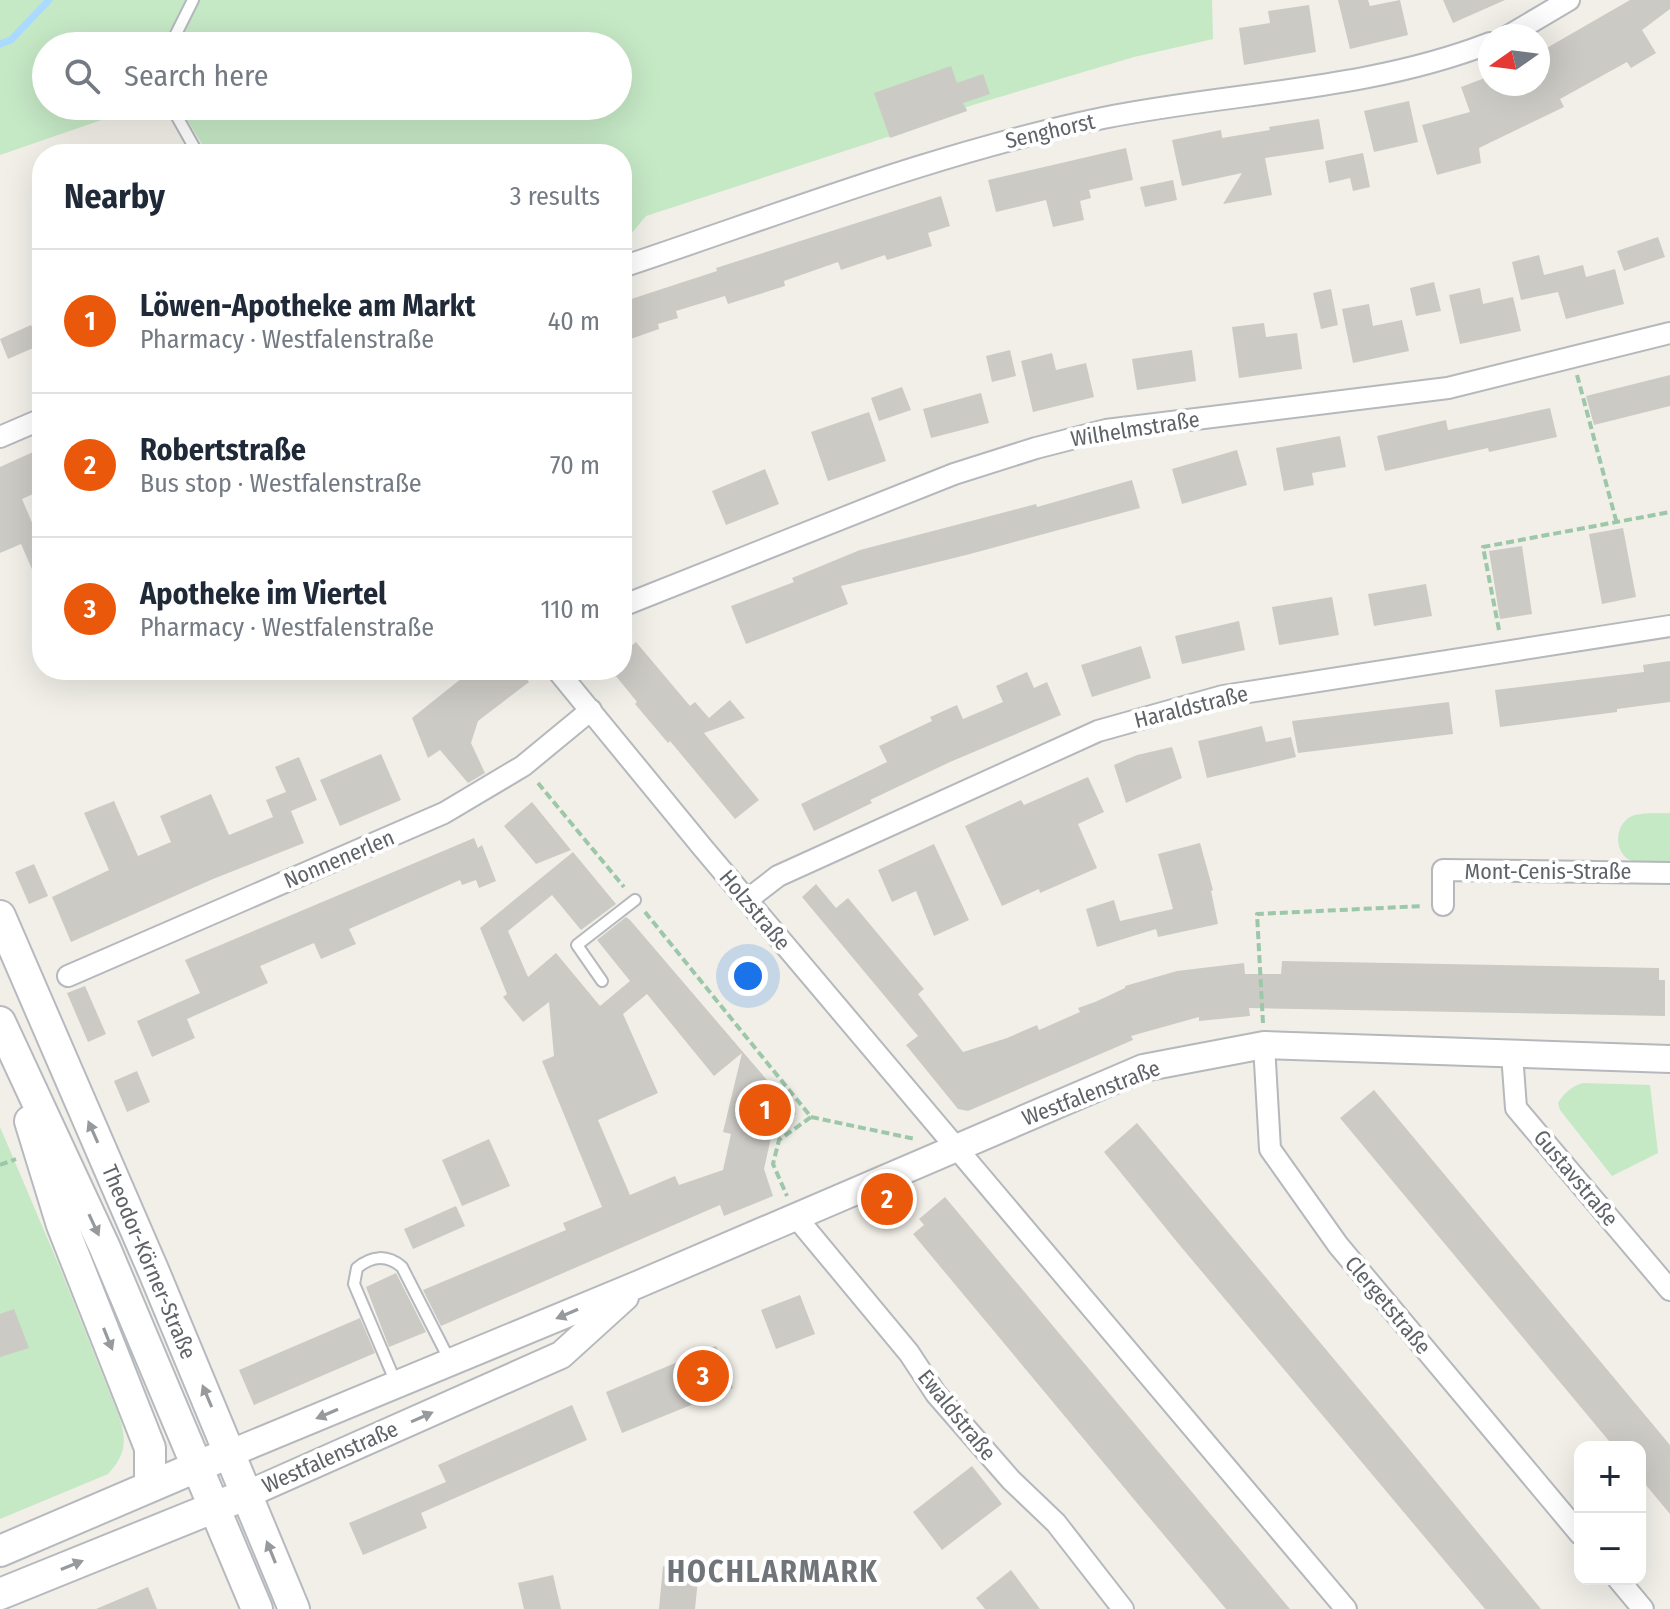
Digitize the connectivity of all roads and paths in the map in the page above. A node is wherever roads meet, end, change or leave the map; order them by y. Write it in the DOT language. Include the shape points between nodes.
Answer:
graph roads {
  1 [pos="193,0"];
  2 [pos="1569,0"];
  3 [pos="1528,24"];
  4 [pos="177,32"];
  5 [pos="1478,48"];
  6 [pos="179,120"];
  7 [pos="192,144"];
  8 [pos="632,264"];
  9 [pos="1670,333"];
  10 [pos="1572,359"];
  11 [pos="32,423"];
  12 [pos="0,437"];
  13 [pos="1670,512"];
  14 [pos="1617,524"];
  15 [pos="632,602"];
  16 [pos="1670,626"];
  17 [pos="1503,652"];
  18 [pos="566,680"];
  19 [pos="591,710"];
  20 [pos="523,766"];
  21 [pos="1670,873"];
  22 [pos="635,900"];
  23 [pos="747,900"];
  24 [pos="1443,905"];
  25 [pos="0,916"];
  26 [pos="68,976"];
  27 [pos="602,981"];
  28 [pos="1,1024"];
  29 [pos="1264,1045"];
  30 [pos="1512,1054"];
  31 [pos="1670,1059"];
  32 [pos="811,1117"];
  33 [pos="957,1148"];
  34 [pos="796,1217"];
  35 [pos="639,1284"];
  36 [pos="1670,1290"];
  37 [pos="451,1363"];
  38 [pos="397,1386"];
  39 [pos="231,1453"];
  40 [pos="199,1466"];
  41 [pos="150,1486"];
  42 [pos="248,1494"];
  43 [pos="216,1507"];
  44 [pos="1574,1527"];
  45 [pos="0,1551"];
  46 [pos="1623,1585"];
  47 [pos="0,1594"];
  48 [pos="257,1609"];
  49 [pos="294,1609"];
  50 [pos="1123,1609"];
  51 [pos="1346,1609"];
  52 [pos="1643,1609"];
  1 -- 4 [label="lane"];
  2 -- 3 [label="street"];
  5 -- 8 [label="street, Senghorst" via="1368,78 1104,118 970,150"];
  6 -- 7 [label="lane"];
  9 -- 10 [label="street, Wilhelmstraße"];
  10 -- 14 [label="path"];
  10 -- 15 [label="street, Wilhelmstraße" via="1448,388 1106,430 1036,448 954,474"];
  11 -- 12 [label="street"];
  13 -- 14 [label="path"];
  14 -- 17 [label="path" via="1483,547"];
  16 -- 17 [label="street, Haraldstraße"];
  17 -- 23 [label="street, Haraldstraße" via="1223,696 1098,731 778,876"];
  18 -- 19 [label="street, Holzstraße"];
  19 -- 20 [label="street, Nonnenerlen"];
  19 -- 23 [label="street, Holzstraße"];
  20 -- 22 [label="path"];
  20 -- 26 [label="street, Nonnenerlen" via="421,823"];
  21 -- 24 [label="street, Mont-Cenis-Straße" via="1443,870"];
  22 -- 27 [label="lane" via="577,945"];
  22 -- 32 [label="path"];
  23 -- 33 [label="street, Holzstraße"];
  24 -- 29 [label="path, Mont-Cenis-Straße" via="1257,914"];
  39 -- 25 [label="main road, Theodor-Körner-Straße, one-way"];
  28 -- 40 [label="main road, Theodor-Körner-Straße, one-way"];
  28 -- 41 [label="main road, Theodor-Körner-Straße, one-way" via="62,1225 150,1448"];
  29 -- 30 [label="street, Westfalenstraße"];
  29 -- 33 [label="street, Westfalenstraße" via="1143,1068"];
  29 -- 44 [label="street, Clergetstraße" via="1270,1149 1338,1245"];
  30 -- 31 [label="street, Westfalenstraße"];
  30 -- 36 [label="street, Gustavstraße" via="1516,1108"];
  32 -- 33 [label="path"];
  32 -- 34 [label="path" via="779,1140 773,1164"];
  33 -- 34 [label="street, Westfalenstraße"];
  33 -- 51 [label="street, Holzstraße"];
  34 -- 35 [label="street, Westfalenstraße"];
  34 -- 50 [label="street, Ewaldstraße" via="909,1353 936,1394 1056,1523"];
  35 -- 37 [label="street, Westfalenstraße, one-way"];
  42 -- 35 [label="street, Westfalenstraße, one-way" via="561,1355"];
  37 -- 38 [label="street, Westfalenstraße"];
  37 -- 38 [label="lane" via="402,1267 383,1258 366,1261 357,1268 354,1284"];
  38 -- 39 [label="street, Westfalenstraße, one-way"];
  39 -- 40 [label="main road, Westfalenstraße"];
  39 -- 42 [label="main road, Theodor-Körner-Straße"];
  40 -- 41 [label="main road, Westfalenstraße"];
  40 -- 43 [label="main road, Theodor-Körner-Straße"];
  41 -- 45 [label="main road, Westfalenstraße"];
  42 -- 43 [label="main road, Westfalenstraße"];
  49 -- 42 [label="main road, Theodor-Körner-Straße, one-way"];
  47 -- 43 [label="main road, Westfalenstraße, one-way"];
  43 -- 48 [label="main road, Theodor-Körner-Straße"];
  46 -- 52 [label="street"];
}
